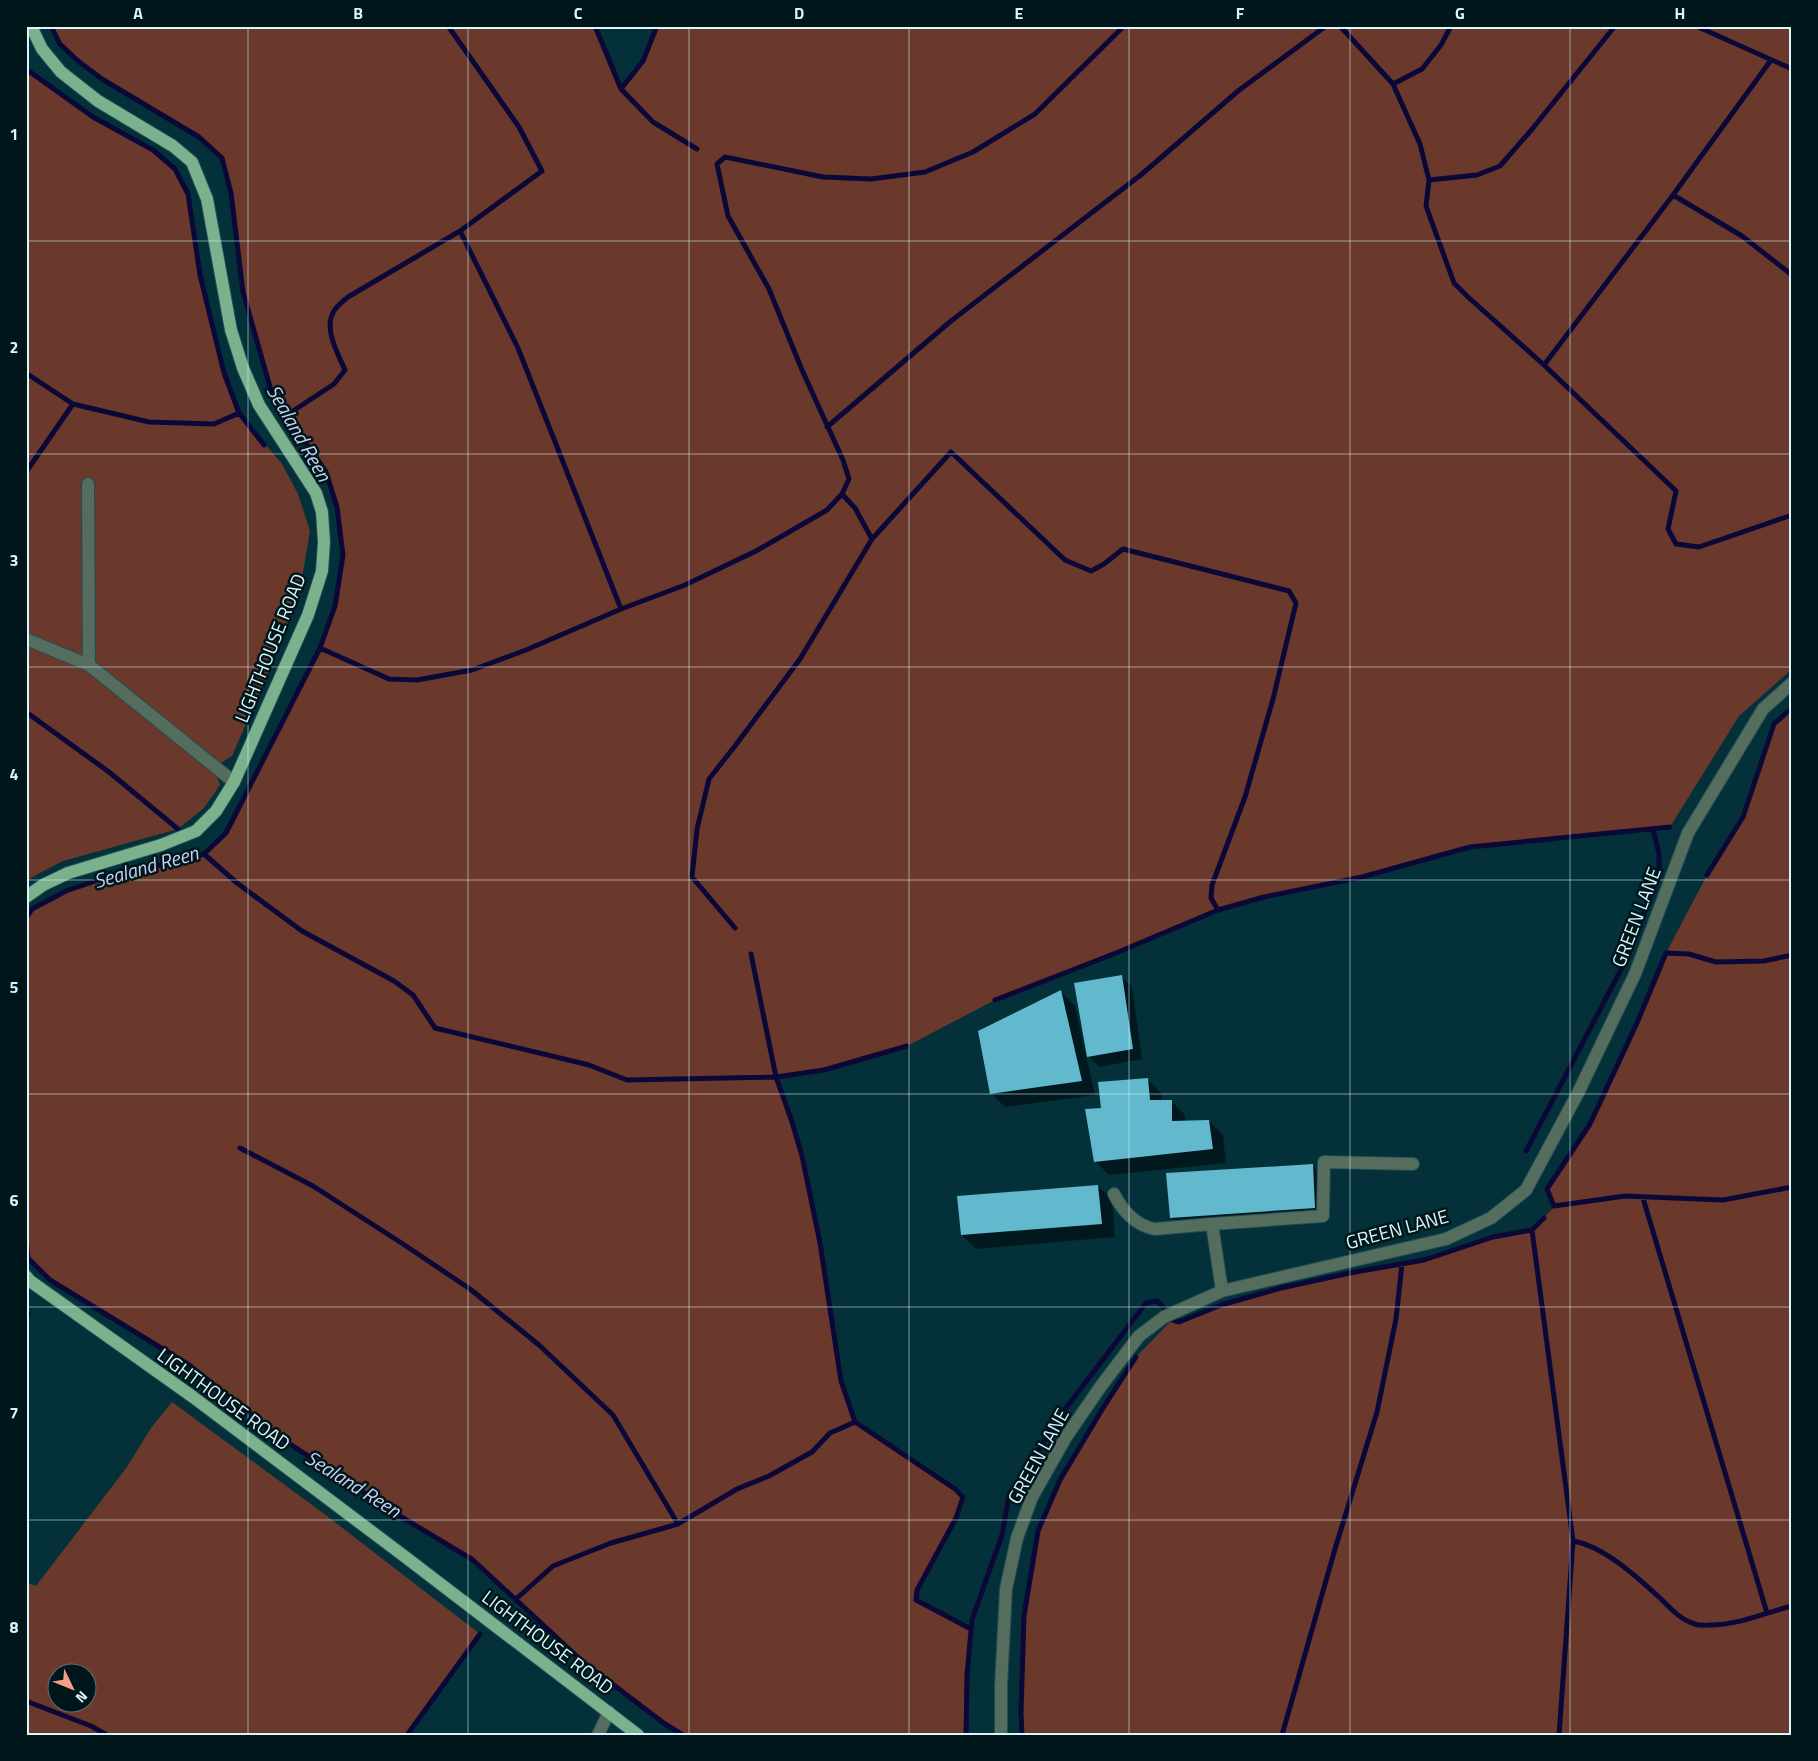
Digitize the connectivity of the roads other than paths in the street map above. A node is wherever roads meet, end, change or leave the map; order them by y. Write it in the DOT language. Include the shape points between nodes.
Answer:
graph roads {
  1 [pos="31,26"];
  2 [pos="88,484"];
  3 [pos="26,639"];
  4 [pos="89,665"];
  5 [pos="1792,683"];
  6 [pos="234,782"];
  7 [pos="26,897"];
  8 [pos="1413,1164"];
  9 [pos="1114,1194"];
  10 [pos="1212,1224"];
  11 [pos="26,1276"];
  12 [pos="1222,1291"];
  13 [pos="609,1712"];
  14 [pos="598,1735"];
  15 [pos="638,1735"];
  16 [pos="1001,1735"];
  1 -- 6 [label="main road, LIGHTHOUSE ROAD" via="42,49 61,72 98,101 173,146 192,162 207,199 231,330 243,368 259,405 316,493 322,512 322,571 308,615"];
  2 -- 4 [label="street"];
  3 -- 4 [label="street"];
  4 -- 6 [label="street"];
  5 -- 12 [label="street, GREEN LANE" via="1763,708 1688,833 1635,974 1578,1093 1526,1190 1491,1218 1446,1239"];
  6 -- 7 [label="main road, LIGHTHOUSE ROAD" via="216,811 196,831 68,874"];
  8 -- 10 [label="street" via="1324,1162 1323,1216"];
  9 -- 10 [label="street" via="1126,1212 1142,1226 1155,1229"];
  10 -- 12 [label="street"];
  11 -- 13 [label="main road, LIGHTHOUSE ROAD" via="326,1497"];
  12 -- 16 [label="street, GREEN LANE" via="1164,1317 1138,1336 1066,1437 1032,1496 1006,1589"];
  13 -- 14 [label="street"];
  13 -- 15 [label="main road, LIGHTHOUSE ROAD"];
}
